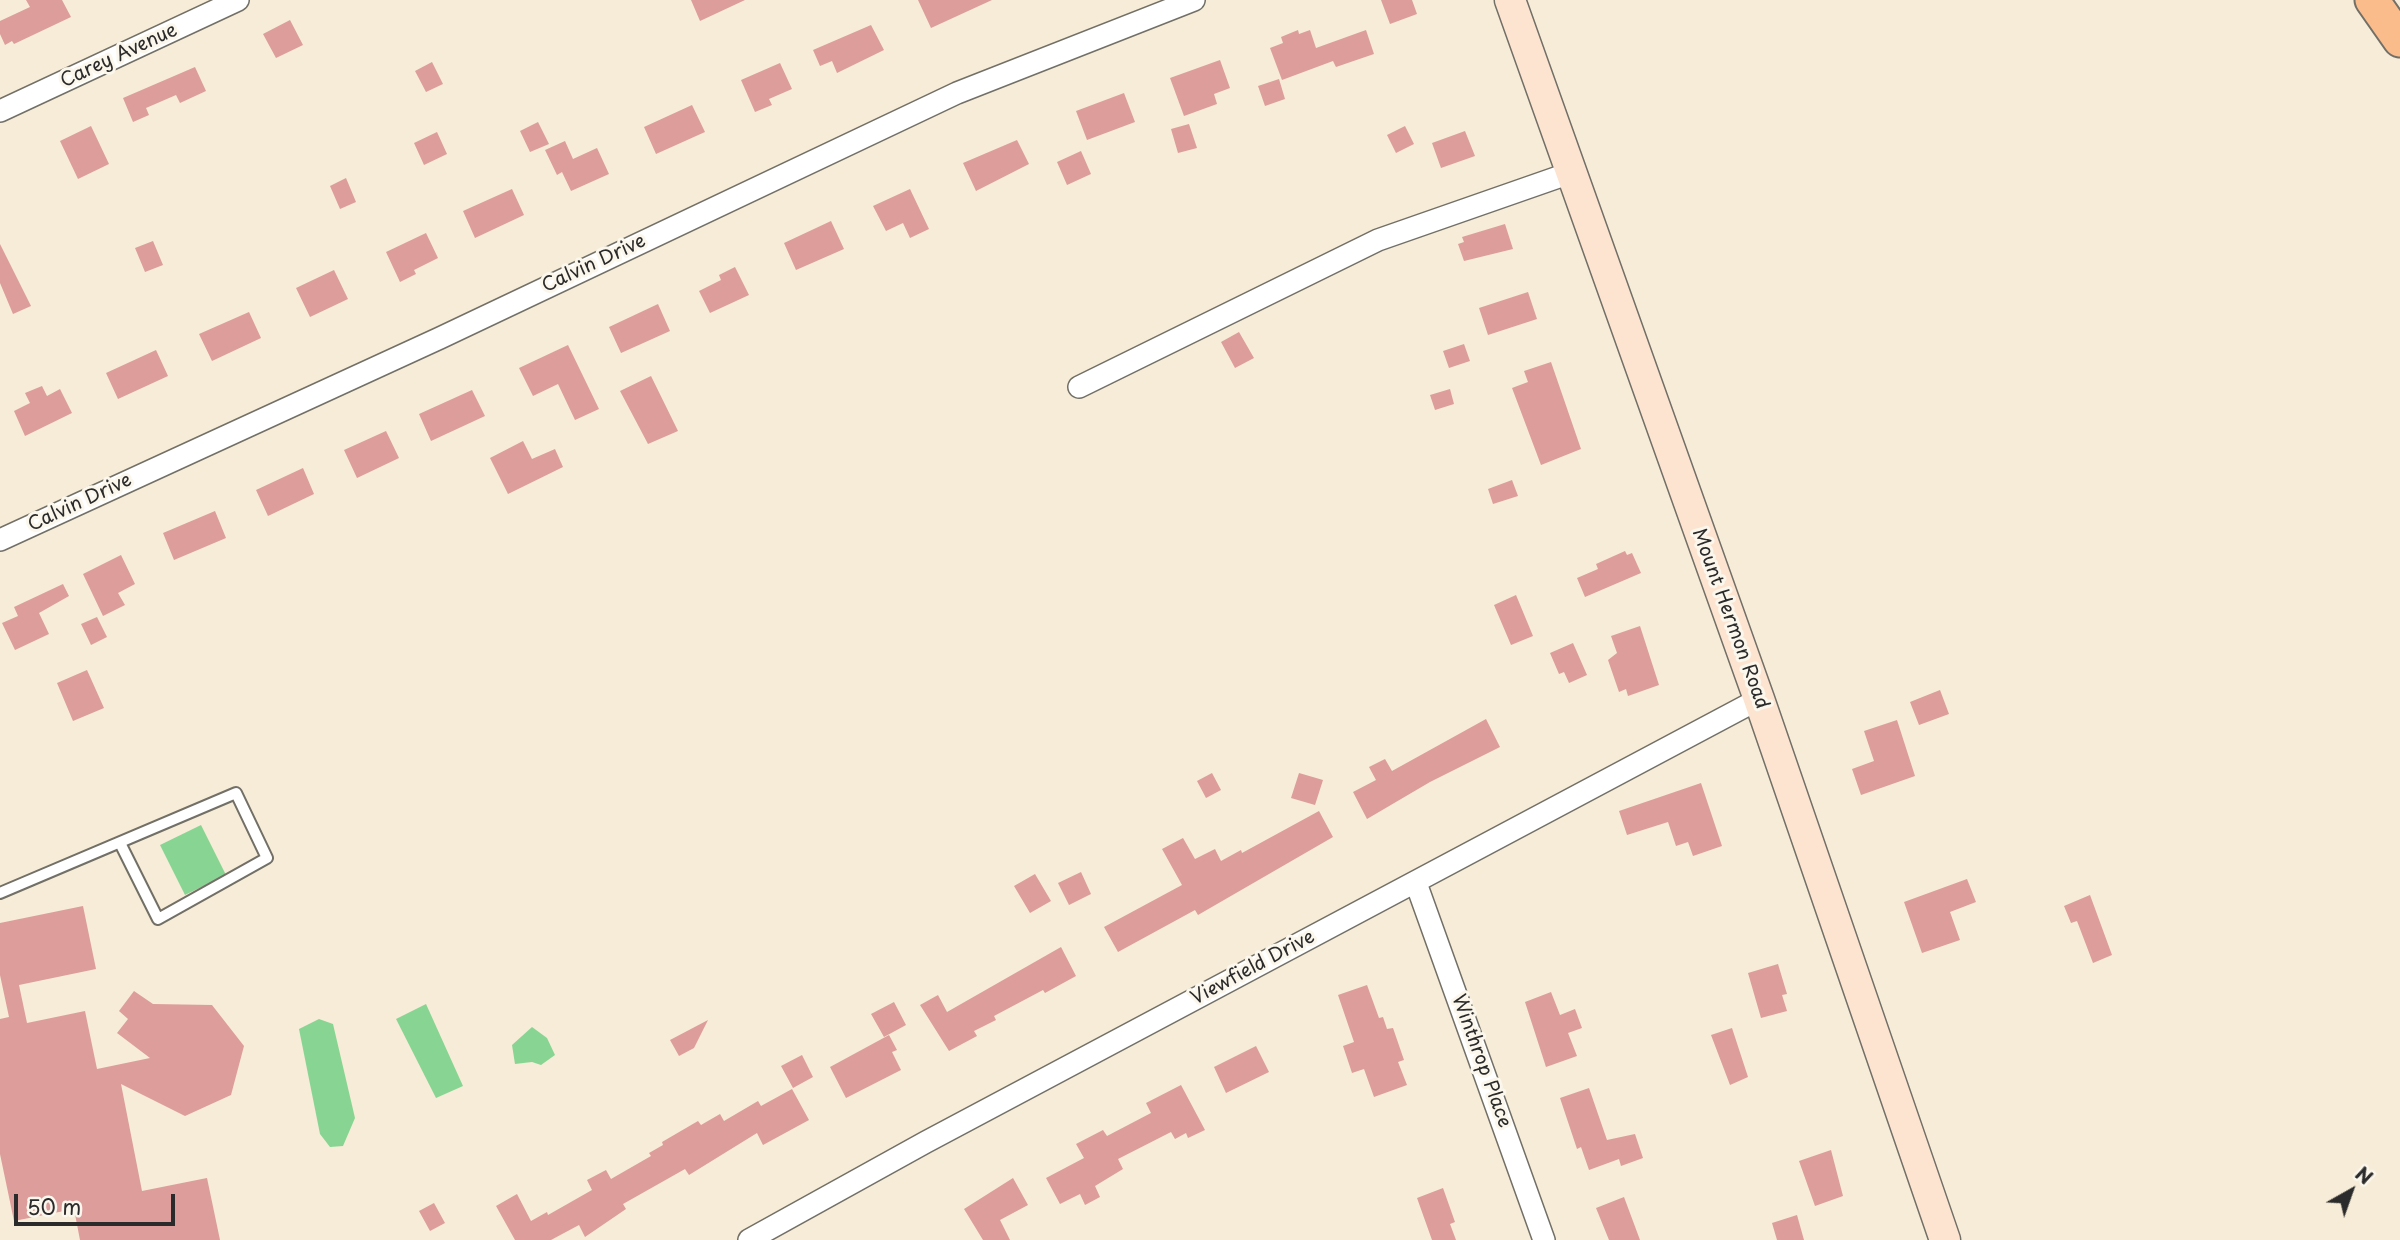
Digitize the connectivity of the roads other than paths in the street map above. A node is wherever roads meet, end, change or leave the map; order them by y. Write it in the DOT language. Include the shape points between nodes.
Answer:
graph roads {
  1 [pos="238,0"];
  2 [pos="1194,0"];
  3 [pos="1510,0"];
  4 [pos="2372,0"];
  5 [pos="2400,40"];
  6 [pos="0,111"];
  7 [pos="1570,173"];
  8 [pos="1079,387"];
  9 [pos="0,540"];
  10 [pos="1759,699"];
  11 [pos="120,844"];
  12 [pos="1416,883"];
  13 [pos="0,892"];
  14 [pos="749,1240"];
  15 [pos="1544,1240"];
  16 [pos="1945,1240"];
  1 -- 6 [label="street, Carey Avenue"];
  2 -- 9 [label="street, Calvin Drive" via="957,93"];
  3 -- 7 [label="main road, Mount Hermon Road"];
  4 -- 5 [label="main road"];
  7 -- 8 [label="street" via="1378,240"];
  7 -- 10 [label="main road, Mount Hermon Road"];
  10 -- 12 [label="street, Viewfield Drive"];
  10 -- 16 [label="main road, Mount Hermon Road"];
  11 -- 11 [label="lane" via="236,793 267,858 158,919"];
  11 -- 13 [label="lane"];
  12 -- 14 [label="street, Viewfield Drive"];
  12 -- 15 [label="street, Winthrop Place"];
}
